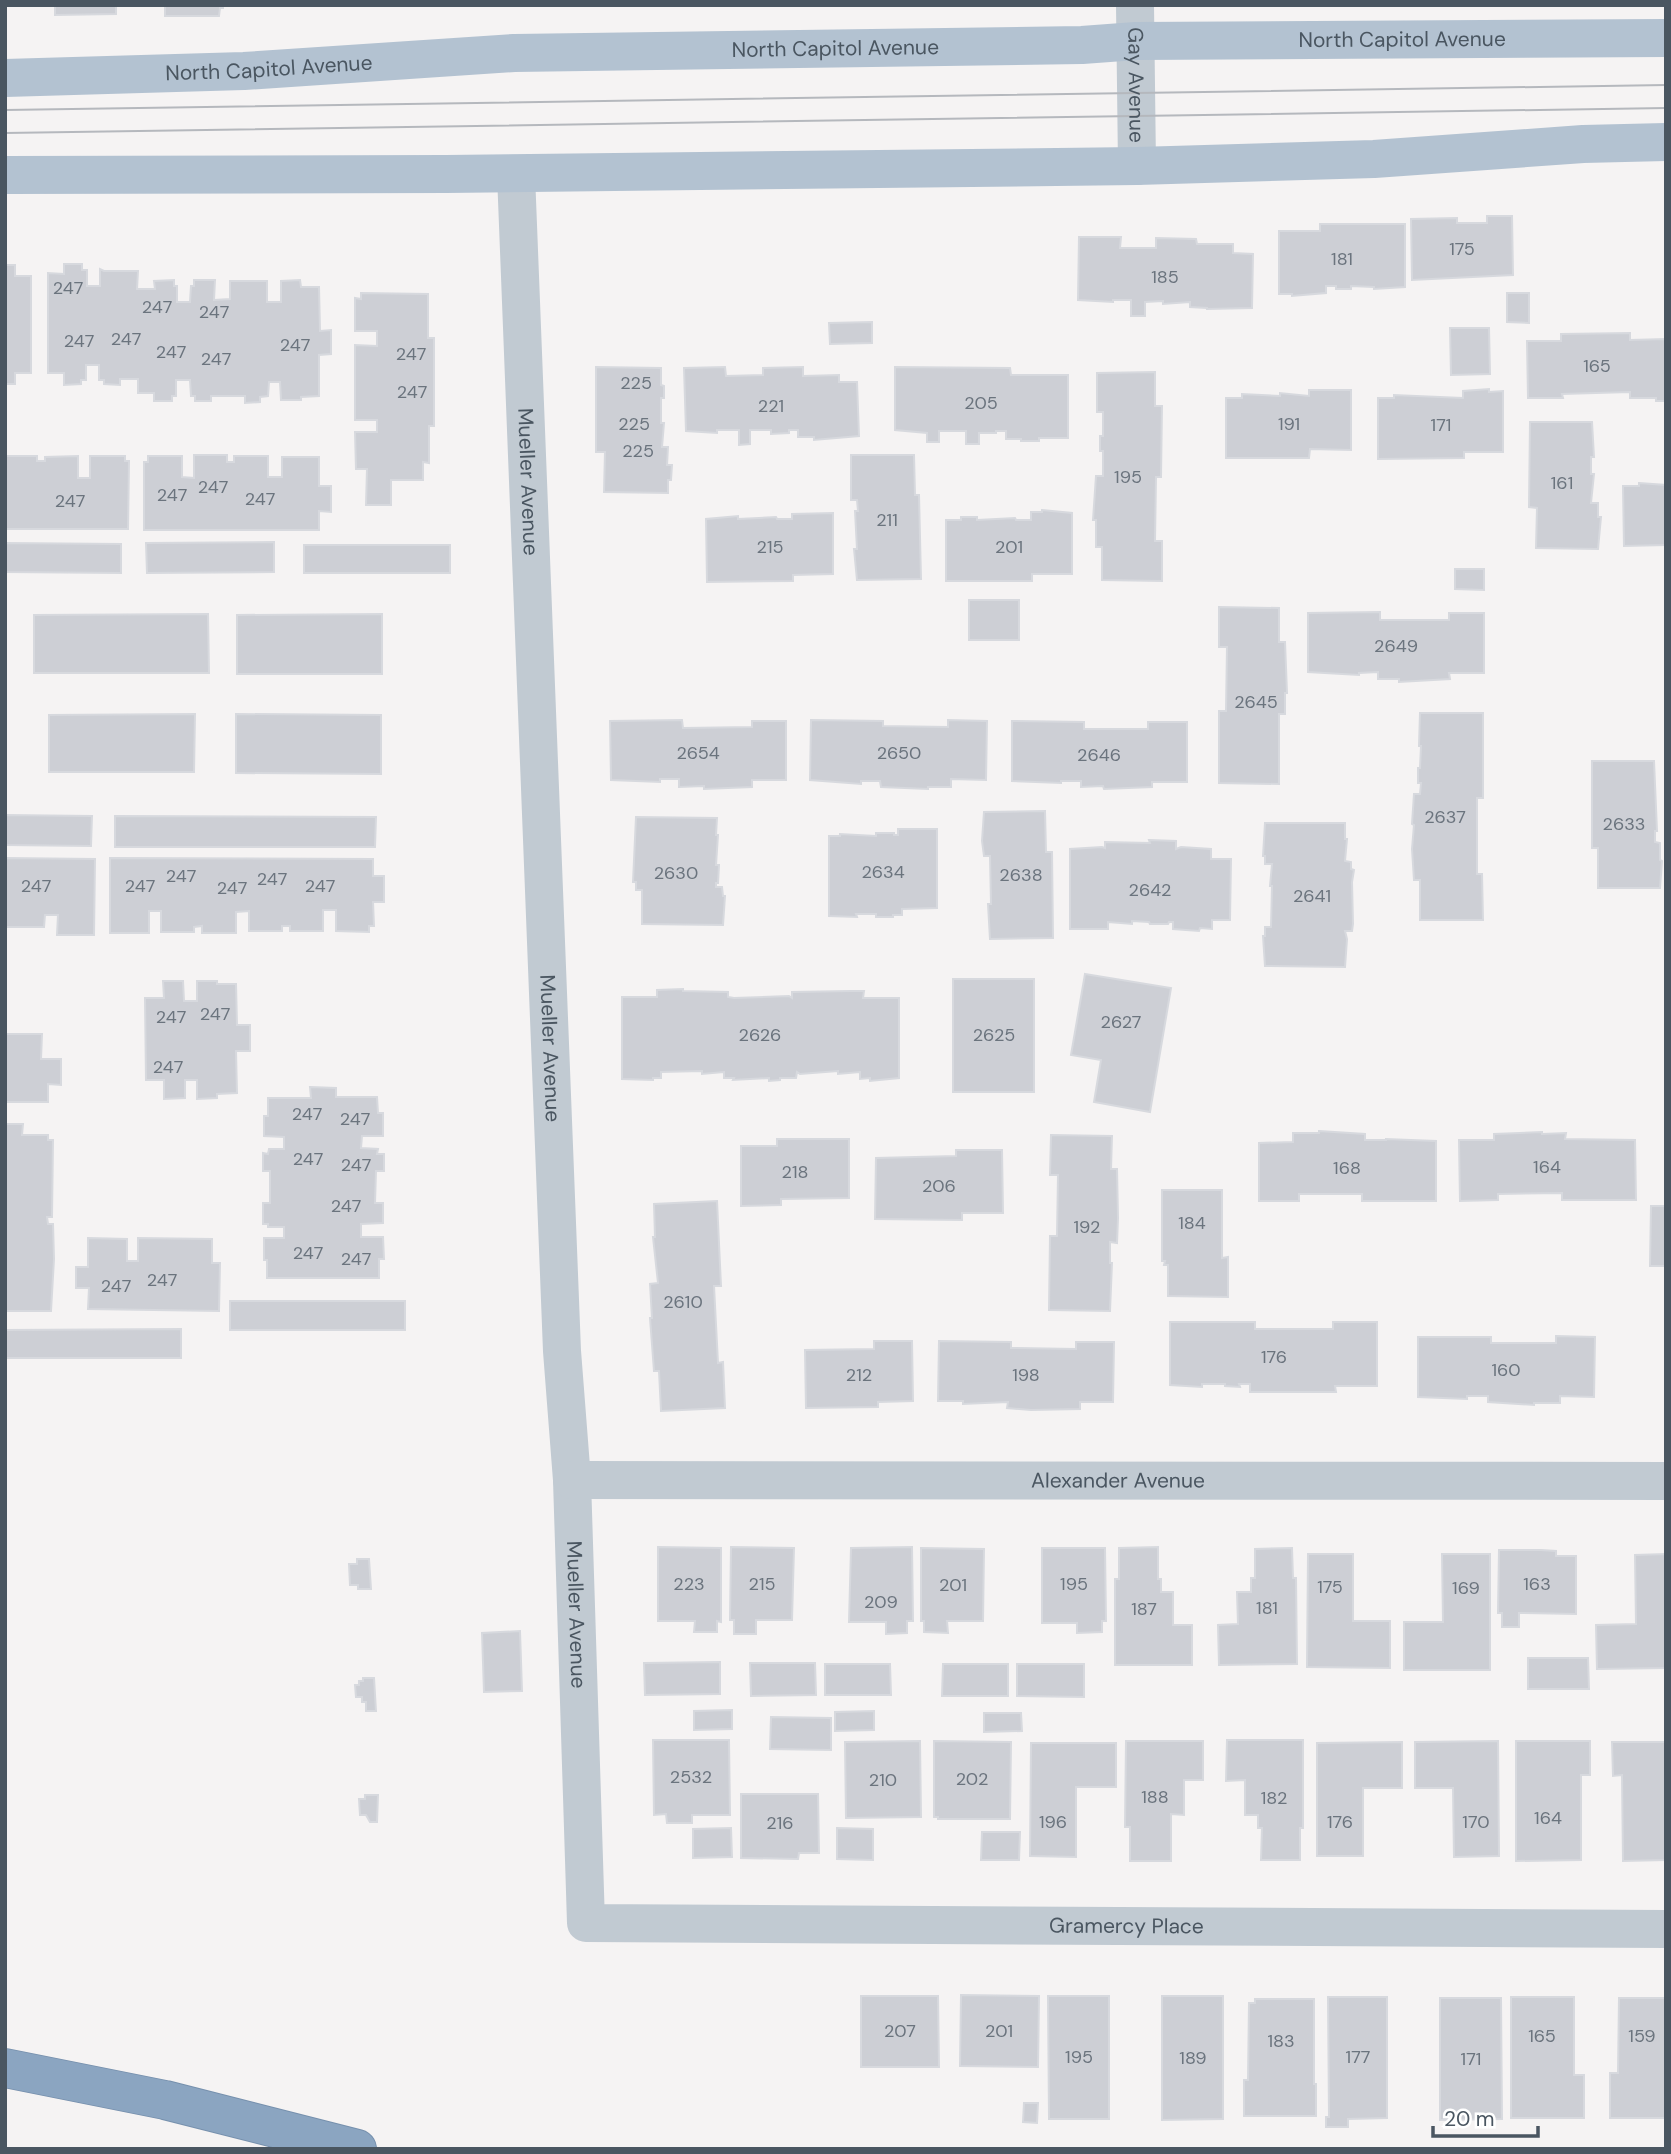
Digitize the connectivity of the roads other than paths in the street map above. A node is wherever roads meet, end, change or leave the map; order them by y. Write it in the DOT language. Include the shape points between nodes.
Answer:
graph roads {
  1 [pos="1135,23"];
  2 [pos="1666,38"];
  3 [pos="5,78"];
  4 [pos="1666,142"];
  5 [pos="1137,166"];
  6 [pos="516,174"];
  7 [pos="5,175"];
  8 [pos="572,1480"];
  9 [pos="1666,1481"];
  10 [pos="586,1923"];
  11 [pos="1666,1929"];
  12 [pos="5,2044"];
  13 [pos="5,2068"];
  14 [pos="165,2100"];
  15 [pos="356,2149"];
  1 -- 2 [label="main road, North Capitol Avenue"];
  1 -- 3 [label="main road, North Capitol Avenue" via="1082,45 514,53 244,71"];
  1 -- 5 [label="street, Gay Avenue"];
  4 -- 5 [label="main road" via="1374,159"];
  5 -- 6 [label="main road"];
  6 -- 7 [label="main road"];
  6 -- 8 [label="street, Mueller Avenue" via="562,1351"];
  8 -- 9 [label="street, Alexander Avenue"];
  8 -- 10 [label="street, Mueller Avenue"];
  10 -- 11 [label="street, Gramercy Place"];
  12 -- 14 [label="highway"];
  13 -- 14 [label="highway"];
  14 -- 15 [label="highway"];
}
